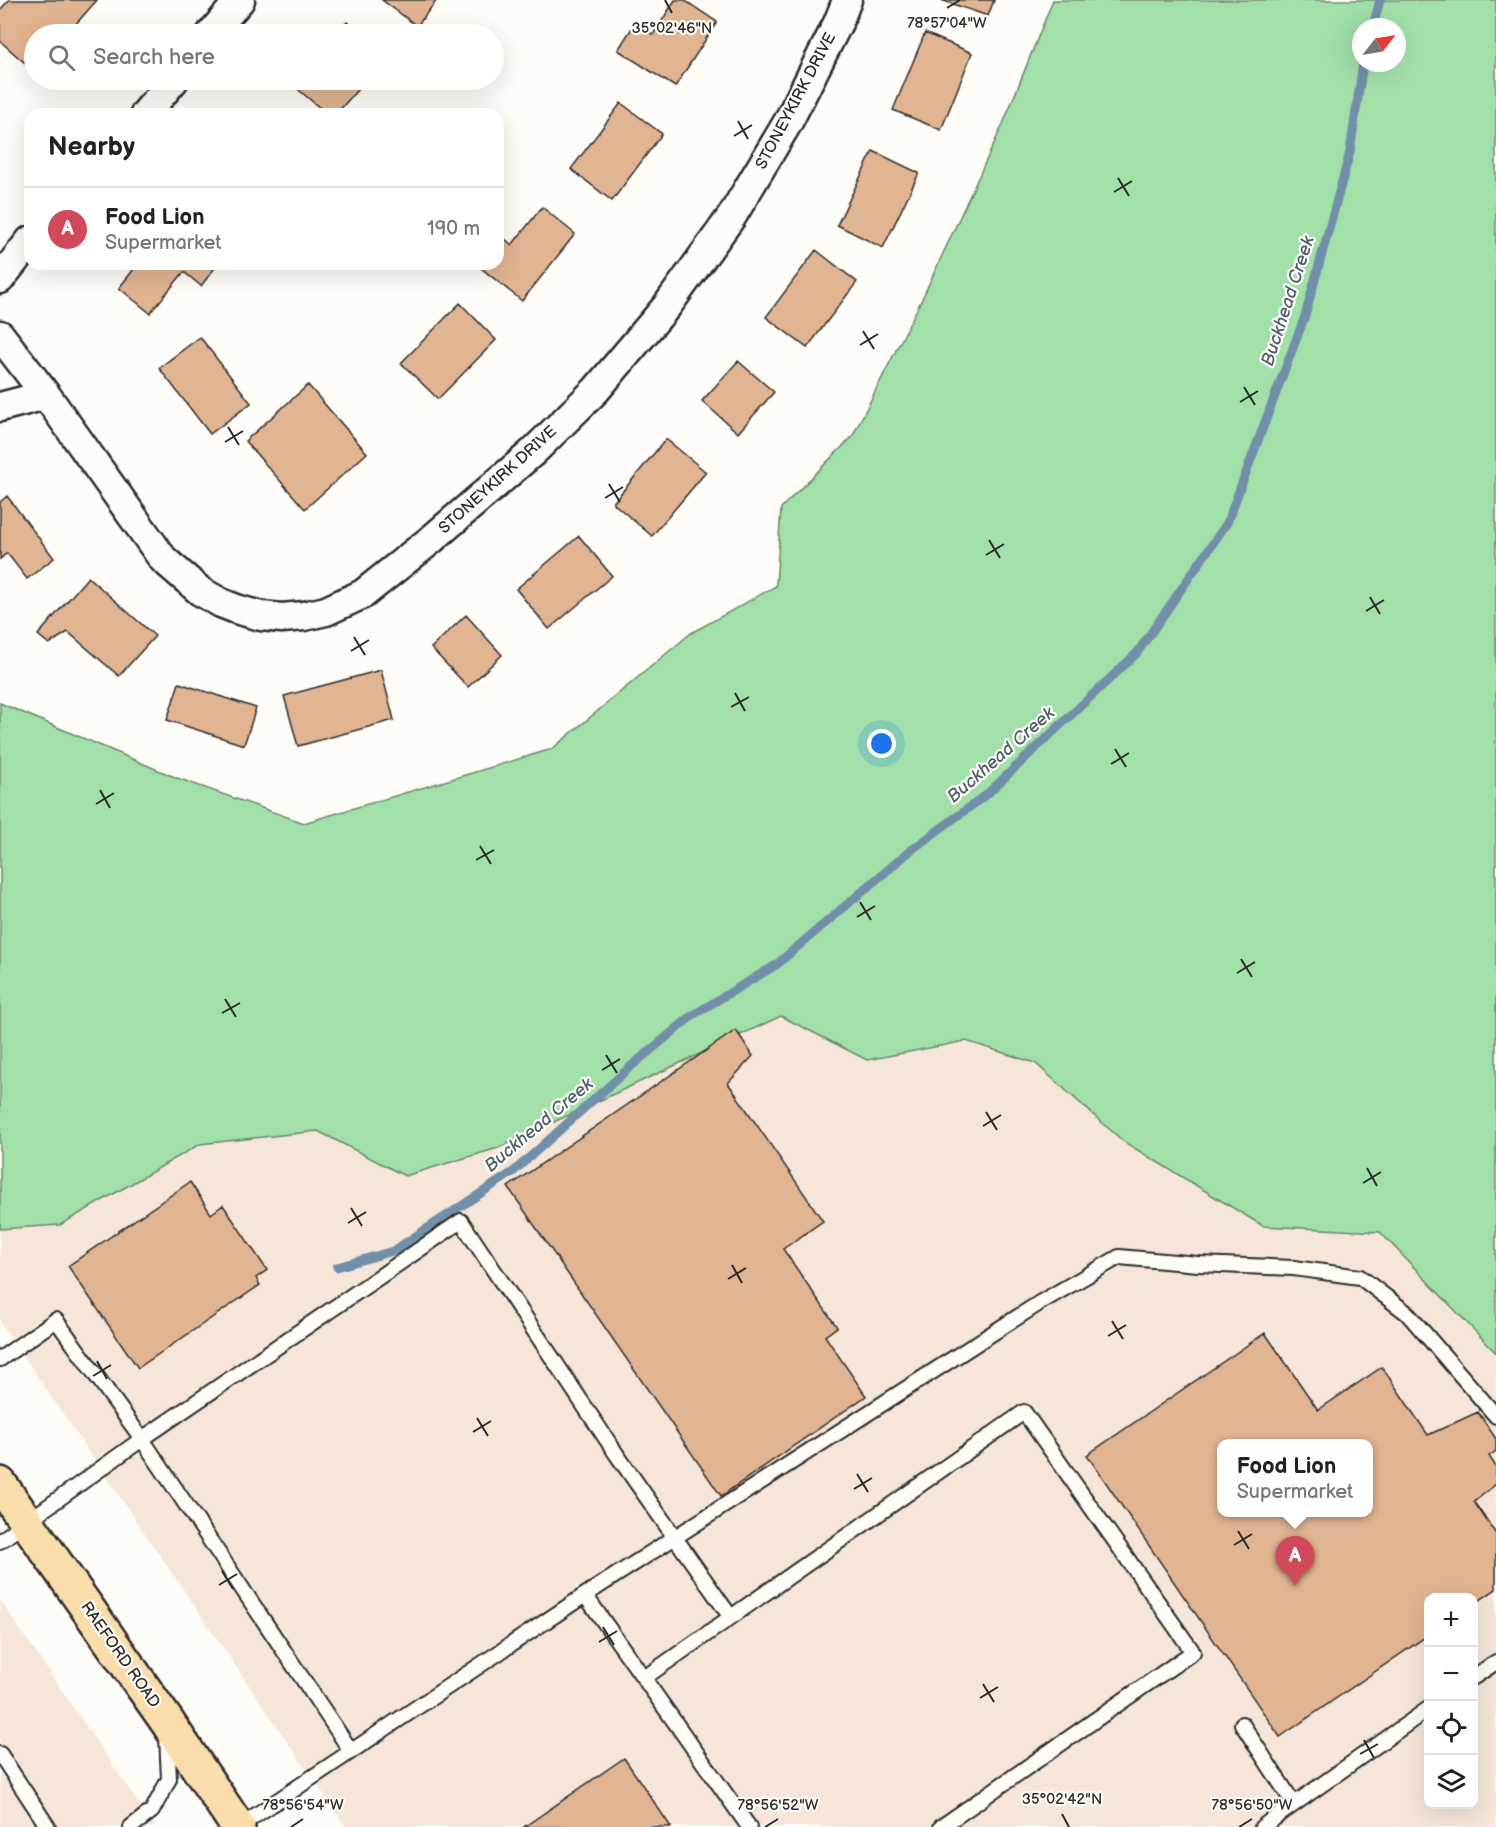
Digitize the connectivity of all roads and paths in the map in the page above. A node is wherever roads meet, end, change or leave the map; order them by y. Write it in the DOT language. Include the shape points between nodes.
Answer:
graph roads {
  1 [pos="240,0"];
  2 [pos="847,0"];
  3 [pos="220,24"];
  4 [pos="165,90"];
  5 [pos="150,108"];
  6 [pos="24,249"];
  7 [pos="0,279"];
  8 [pos="0,335"];
  9 [pos="46,395"];
  10 [pos="0,407"];
  11 [pos="0,1359"];
  12 [pos="1496,1416"];
  13 [pos="142,1439"];
  14 [pos="0,1484"];
  15 [pos="26,1522"];
  16 [pos="675,1538"];
  17 [pos="0,1541"];
  18 [pos="585,1595"];
  19 [pos="730,1616"];
  20 [pos="1496,1662"];
  21 [pos="1478,1674"];
  22 [pos="644,1678"];
  23 [pos="1424,1712"];
  24 [pos="166,1719"];
  25 [pos="1242,1724"];
  26 [pos="351,1751"];
  27 [pos="0,1754"];
  28 [pos="1294,1804"];
  29 [pos="48,1827"];
  30 [pos="131,1827"];
  31 [pos="238,1827"];
  32 [pos="749,1827"];
  33 [pos="941,1827"];
  34 [pos="1262,1827"];
  1 -- 3 [label="street"];
  2 -- 9 [label="street, STONEYKIRK DRIVE" via="788,122 732,216 667,306 596,390 533,452 363,594 326,611 282,618 239,610 200,591 163,559"];
  4 -- 5 [label="street"];
  6 -- 7 [label="street"];
  8 -- 9 [label="street, STONEYKIRK DRIVE"];
  9 -- 10 [label="street"];
  11 -- 13 [label="lane" via="56,1320"];
  12 -- 16 [label="lane" via="1407,1313 1360,1277 1294,1268 1119,1257 1041,1302"];
  13 -- 15 [label="lane"];
  13 -- 16 [label="lane" via="461,1221"];
  13 -- 26 [label="lane"];
  14 -- 15 [label="highway, RAEFORD ROAD"];
  15 -- 17 [label="lane"];
  15 -- 24 [label="highway, RAEFORD ROAD"];
  16 -- 18 [label="lane"];
  16 -- 19 [label="lane"];
  18 -- 22 [label="lane"];
  18 -- 26 [label="lane"];
  19 -- 22 [label="lane"];
  19 -- 33 [label="lane" via="1024,1413 1193,1652"];
  20 -- 21 [label="lane"];
  22 -- 32 [label="lane"];
  23 -- 28 [label="lane"];
  24 -- 30 [label="lane" via="169,1779 152,1811"];
  24 -- 31 [label="highway, RAEFORD ROAD"];
  25 -- 28 [label="lane"];
  26 -- 31 [label="lane"];
  27 -- 29 [label="lane"];
  28 -- 34 [label="lane"];
}
